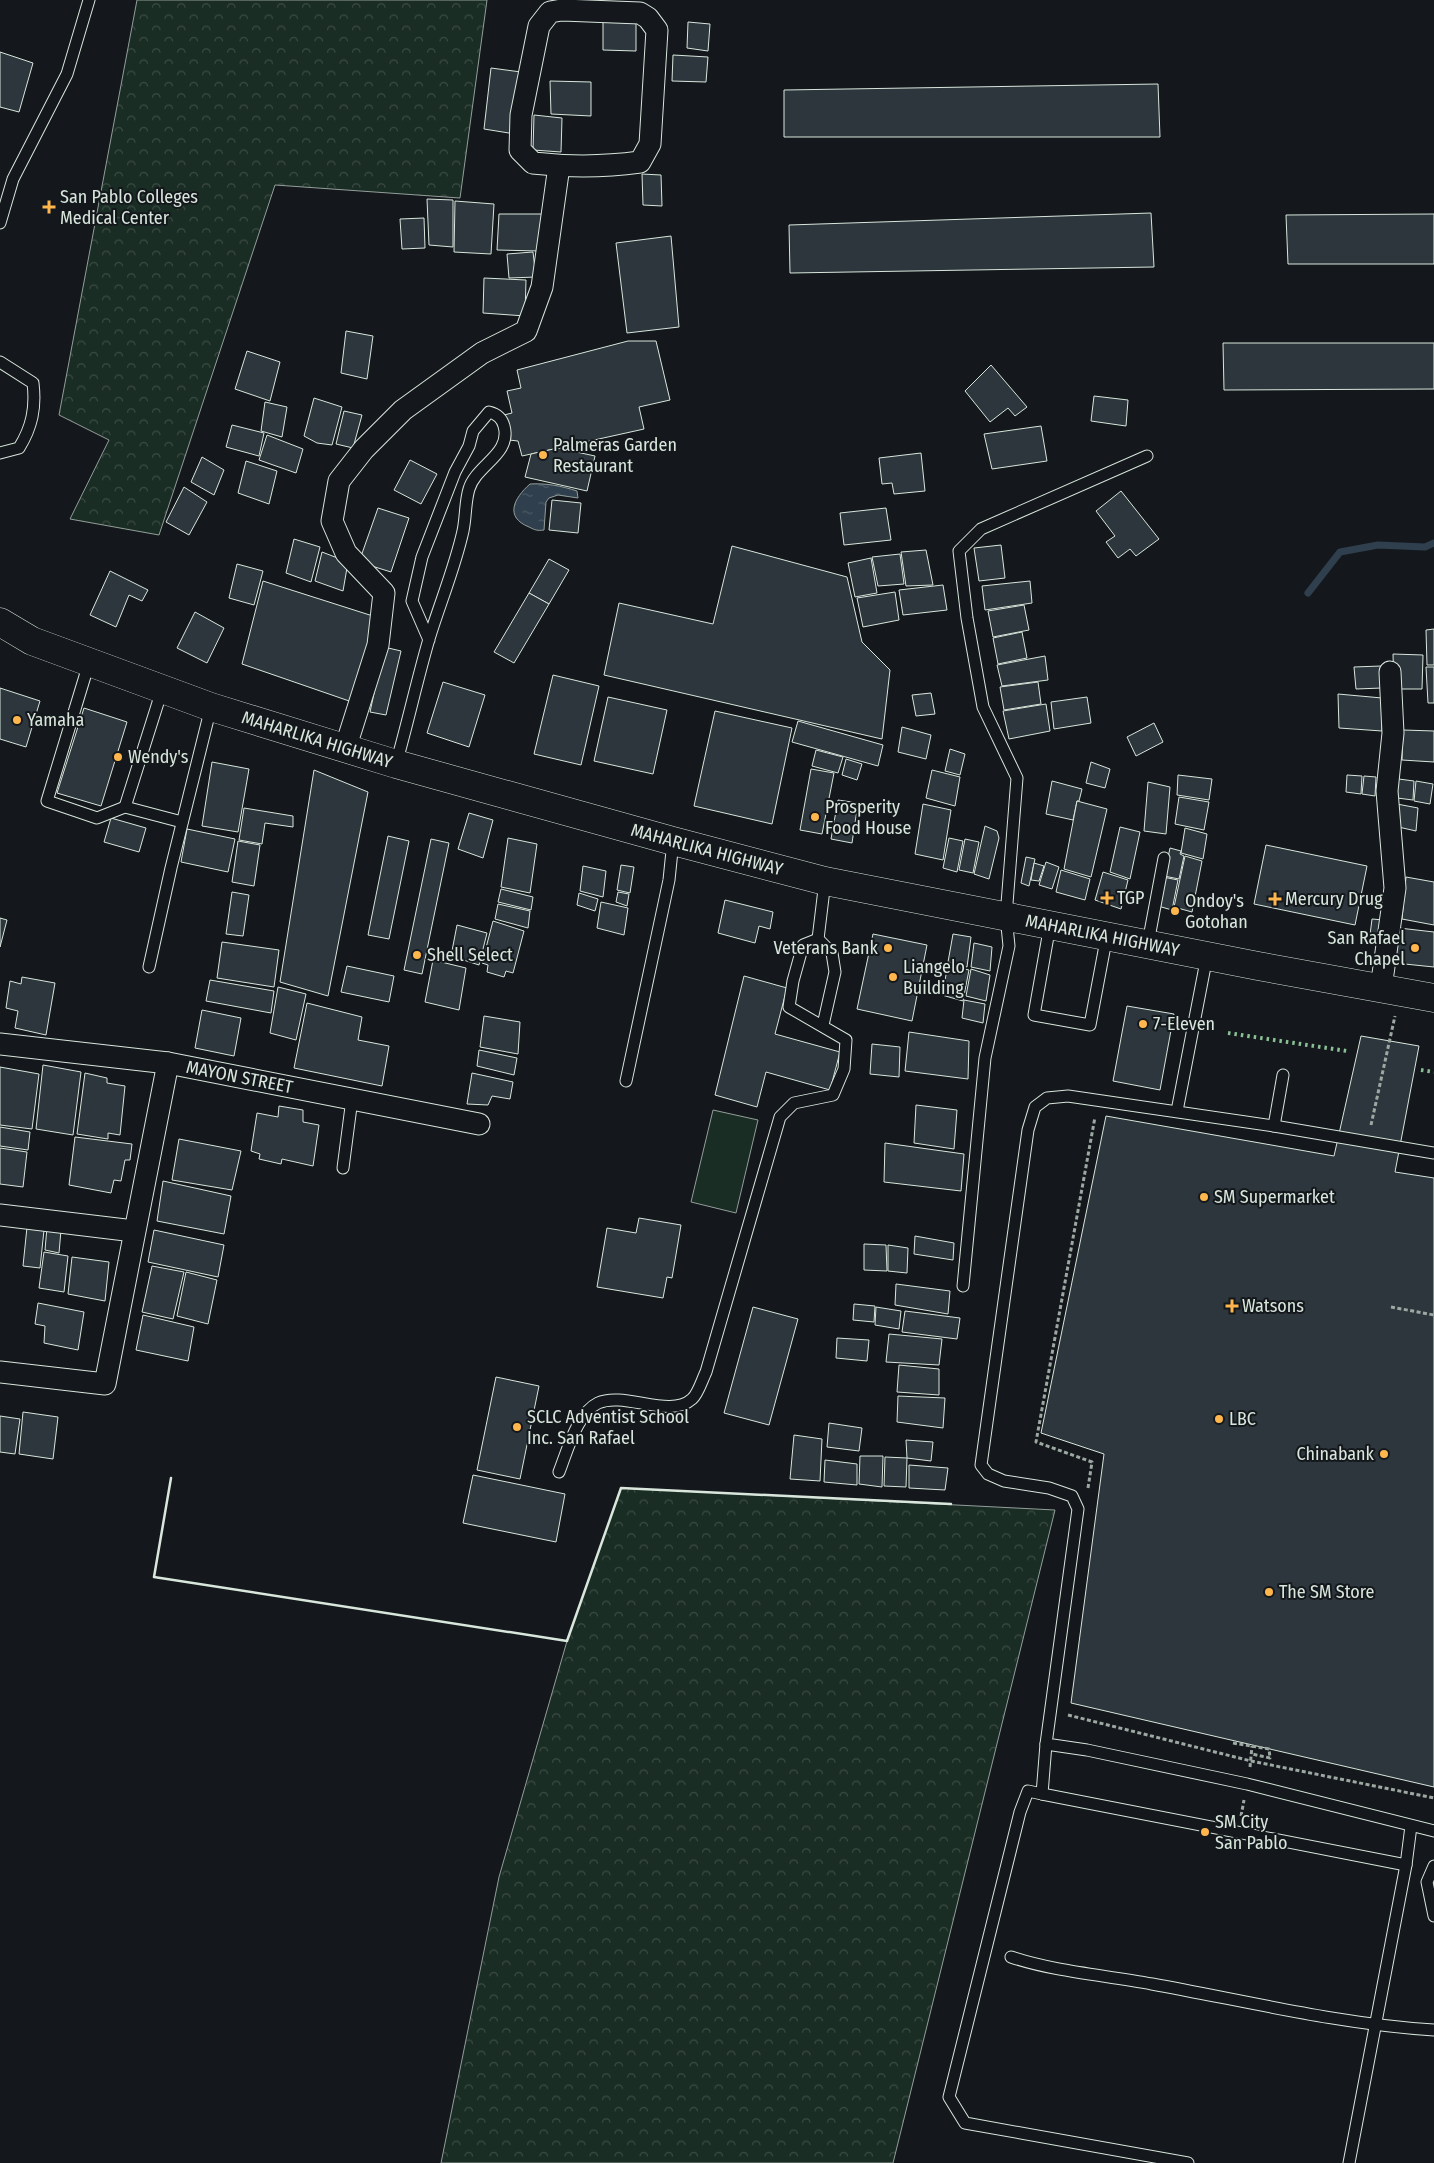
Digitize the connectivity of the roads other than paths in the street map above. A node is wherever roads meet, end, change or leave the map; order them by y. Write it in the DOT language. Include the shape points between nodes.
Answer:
graph roads {
  1 [pos="89,0"];
  2 [pos="559,166"];
  3 [pos="0,223"];
  4 [pos="0,362"];
  5 [pos="0,452"];
  6 [pos="1147,456"];
  7 [pos="0,622"];
  8 [pos="0,640"];
  9 [pos="429,640"];
  10 [pos="32,641"];
  11 [pos="89,663"];
  12 [pos="1390,672"];
  13 [pos="162,690"];
  14 [pos="211,707"];
  15 [pos="345,749"];
  16 [pos="396,764"];
  17 [pos="125,807"];
  18 [pos="182,822"];
  19 [pos="673,841"];
  20 [pos="1164,858"];
  21 [pos="825,881"];
  22 [pos="1006,916"];
  23 [pos="1050,925"];
  24 [pos="1107,935"];
  25 [pos="818,940"];
  26 [pos="1148,944"];
  27 [pos="1207,955"];
  28 [pos="149,967"];
  29 [pos="1391,990"];
  30 [pos="1434,998"];
  31 [pos="823,1025"];
  32 [pos="0,1044"];
  33 [pos="168,1063"];
  34 [pos="1283,1075"];
  35 [pos="626,1081"];
  36 [pos="352,1099"];
  37 [pos="1177,1111"];
  38 [pos="479,1124"];
  39 [pos="1274,1126"];
  40 [pos="1434,1153"];
  41 [pos="343,1168"];
  42 [pos="0,1215"];
  43 [pos="134,1231"];
  44 [pos="963,1286"];
  45 [pos="0,1372"];
  46 [pos="559,1472"];
  47 [pos="1046,1744"];
  48 [pos="1042,1794"];
  49 [pos="1411,1826"];
  50 [pos="1434,1830"];
  51 [pos="1406,1864"];
  52 [pos="1434,1866"];
  53 [pos="1434,1916"];
  54 [pos="1011,1956"];
  55 [pos="1376,2026"];
  56 [pos="1434,2030"];
  57 [pos="1188,2163"];
  58 [pos="1349,2163"];
  1 -- 3 [label="lane" via="67,74 13,179"];
  2 -- 2 [label="street" via="640,162 647,150 657,30 640,13 562,10 550,12 543,18 521,115 520,150 532,163"];
  2 -- 15 [label="street" via="542,287 526,331 482,353 403,410 364,449 340,481 332,520 346,553 384,593 378,644"];
  4 -- 5 [label="lane" via="34,383 36,406 27,436 19,448"];
  6 -- 22 [label="lane" via="981,529 959,551 967,618 984,708 1016,778"];
  7 -- 10 [label="main road, MAHARLIKA HIGHWAY"];
  8 -- 10 [label="main road"];
  9 -- 9 [label="lane" via="463,531 469,488 480,469 504,443 505,431 496,413 489,412 473,431 422,557 412,601"];
  9 -- 16 [label="lane"];
  10 -- 11 [label="main road, MAHARLIKA HIGHWAY"];
  11 -- 13 [label="main road, MAHARLIKA HIGHWAY"];
  11 -- 17 [label="lane" via="48,801 97,818"];
  12 -- 29 [label="street" via="1393,734 1387,791 1395,888"];
  13 -- 14 [label="main road, MAHARLIKA HIGHWAY"];
  13 -- 17 [label="lane"];
  14 -- 15 [label="main road, MAHARLIKA HIGHWAY"];
  14 -- 18 [label="lane"];
  15 -- 16 [label="main road, MAHARLIKA HIGHWAY"];
  16 -- 19 [label="main road, MAHARLIKA HIGHWAY"];
  17 -- 18 [label="lane"];
  18 -- 28 [label="lane"];
  19 -- 21 [label="main road, MAHARLIKA HIGHWAY"];
  19 -- 35 [label="lane" via="669,880"];
  20 -- 26 [label="lane"];
  21 -- 22 [label="main road, MAHARLIKA HIGHWAY"];
  21 -- 25 [label="lane"];
  22 -- 23 [label="main road, MAHARLIKA HIGHWAY"];
  22 -- 44 [label="lane" via="1009,946 984,1058"];
  23 -- 24 [label="main road, MAHARLIKA HIGHWAY"];
  23 -- 24 [label="lane" via="1034,1015 1090,1025"];
  24 -- 26 [label="main road, MAHARLIKA HIGHWAY"];
  25 -- 31 [label="lane" via="832,953 835,972"];
  25 -- 31 [label="lane" via="803,945 789,1007 804,1018"];
  26 -- 27 [label="main road, MAHARLIKA HIGHWAY"];
  27 -- 29 [label="main road, MAHARLIKA HIGHWAY"];
  27 -- 37 [label="lane"];
  29 -- 30 [label="main road, MAHARLIKA HIGHWAY"];
  31 -- 46 [label="lane" via="846,1040 844,1069 833,1095 794,1103 780,1117 706,1372 693,1399 678,1406 614,1401 598,1403 576,1429"];
  32 -- 33 [label="street, MAYON STREET"];
  33 -- 36 [label="street, MAYON STREET"];
  33 -- 43 [label="street"];
  34 -- 39 [label="lane"];
  36 -- 38 [label="street, MAYON STREET"];
  36 -- 41 [label="lane"];
  37 -- 39 [label="lane"];
  37 -- 47 [label="lane" via="1068,1096 1046,1098 1035,1107 1028,1130 981,1464 988,1474 1004,1481 1049,1488 1072,1496 1078,1509"];
  39 -- 40 [label="lane"];
  42 -- 43 [label="street"];
  43 -- 45 [label="street" via="105,1384"];
  47 -- 48 [label="lane"];
  47 -- 49 [label="lane" via="1247,1784"];
  48 -- 51 [label="lane"];
  48 -- 57 [label="lane" via="1028,1791 1020,1812 949,2096 965,2123"];
  49 -- 50 [label="lane"];
  49 -- 51 [label="lane"];
  51 -- 55 [label="lane"];
  52 -- 53 [label="lane" via="1427,1882"];
  54 -- 55 [label="lane" via="1037,1966 1101,1974"];
  55 -- 56 [label="lane"];
  55 -- 58 [label="lane"];
}
